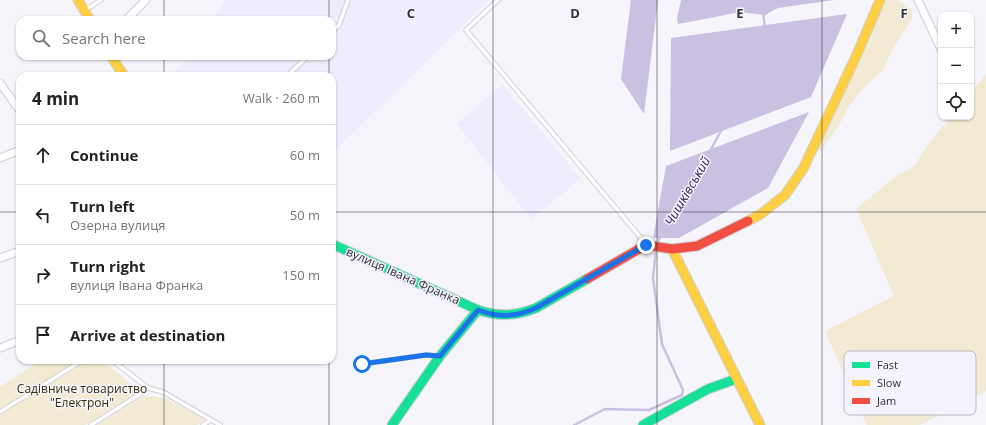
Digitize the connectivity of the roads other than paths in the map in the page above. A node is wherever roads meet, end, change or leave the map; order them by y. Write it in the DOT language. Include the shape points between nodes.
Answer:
graph roads {
  1 [pos="78,0"];
  2 [pos="101,0"];
  3 [pos="146,0"];
  4 [pos="348,0"];
  5 [pos="498,0"];
  6 [pos="880,0"];
  7 [pos="918,0"];
  8 [pos="84,10"];
  9 [pos="88,16"];
  10 [pos="130,16"];
  11 [pos="336,28"];
  12 [pos="941,48"];
  13 [pos="114,60"];
  14 [pos="304,60"];
  15 [pos="122,72"];
  16 [pos="291,72"];
  17 [pos="0,82"];
  18 [pos="16,105"];
  19 [pos="16,152"];
  20 [pos="0,158"];
  21 [pos="650,245"];
  22 [pos="336,246"];
  23 [pos="669,249"];
  24 [pos="16,252"];
  25 [pos="0,258"];
  26 [pos="478,310"];
  27 [pos="16,342"];
  28 [pos="0,348"];
  29 [pos="440,356"];
  30 [pos="77,364"];
  31 [pos="117,364"];
  32 [pos="362,364"];
  33 [pos="736,379"];
  34 [pos="148,388"];
  35 [pos="0,412"];
  36 [pos="211,420"];
  37 [pos="91,425"];
  38 [pos="202,425"];
  39 [pos="220,425"];
  40 [pos="392,425"];
  41 [pos="643,425"];
  42 [pos="760,425"];
  1 -- 8 [label="street"];
  2 -- 8 [label="lane"];
  3 -- 10 [label="street"];
  4 -- 11 [label="lane"];
  5 -- 21 [label="lane" via="466,30"];
  6 -- 23 [label="street" via="803,169 785,195 761,214 697,246"];
  7 -- 12 [label="street"];
  8 -- 9 [label="street"];
  13 -- 15 [label="street"];
  14 -- 16 [label="lane"];
  17 -- 18 [label="street"];
  19 -- 20 [label="street"];
  21 -- 23 [label="street"];
  21 -- 26 [label="street, вулиця Івана Франка" via="524,313 502,316"];
  22 -- 26 [label="street, вулиця Івана Франка"];
  23 -- 33 [label="street"];
  24 -- 25 [label="street"];
  26 -- 29 [label="street"];
  27 -- 28 [label="street"];
  29 -- 32 [label="lane" via="426,355"];
  29 -- 40 [label="street"];
  30 -- 35 [label="lane"];
  31 -- 34 [label="lane"];
  33 -- 41 [label="street" via="708,390"];
  33 -- 42 [label="street"];
  34 -- 36 [label="lane" via="163,392"];
  34 -- 37 [label="lane"];
  36 -- 38 [label="lane"];
  36 -- 39 [label="lane"];
}
